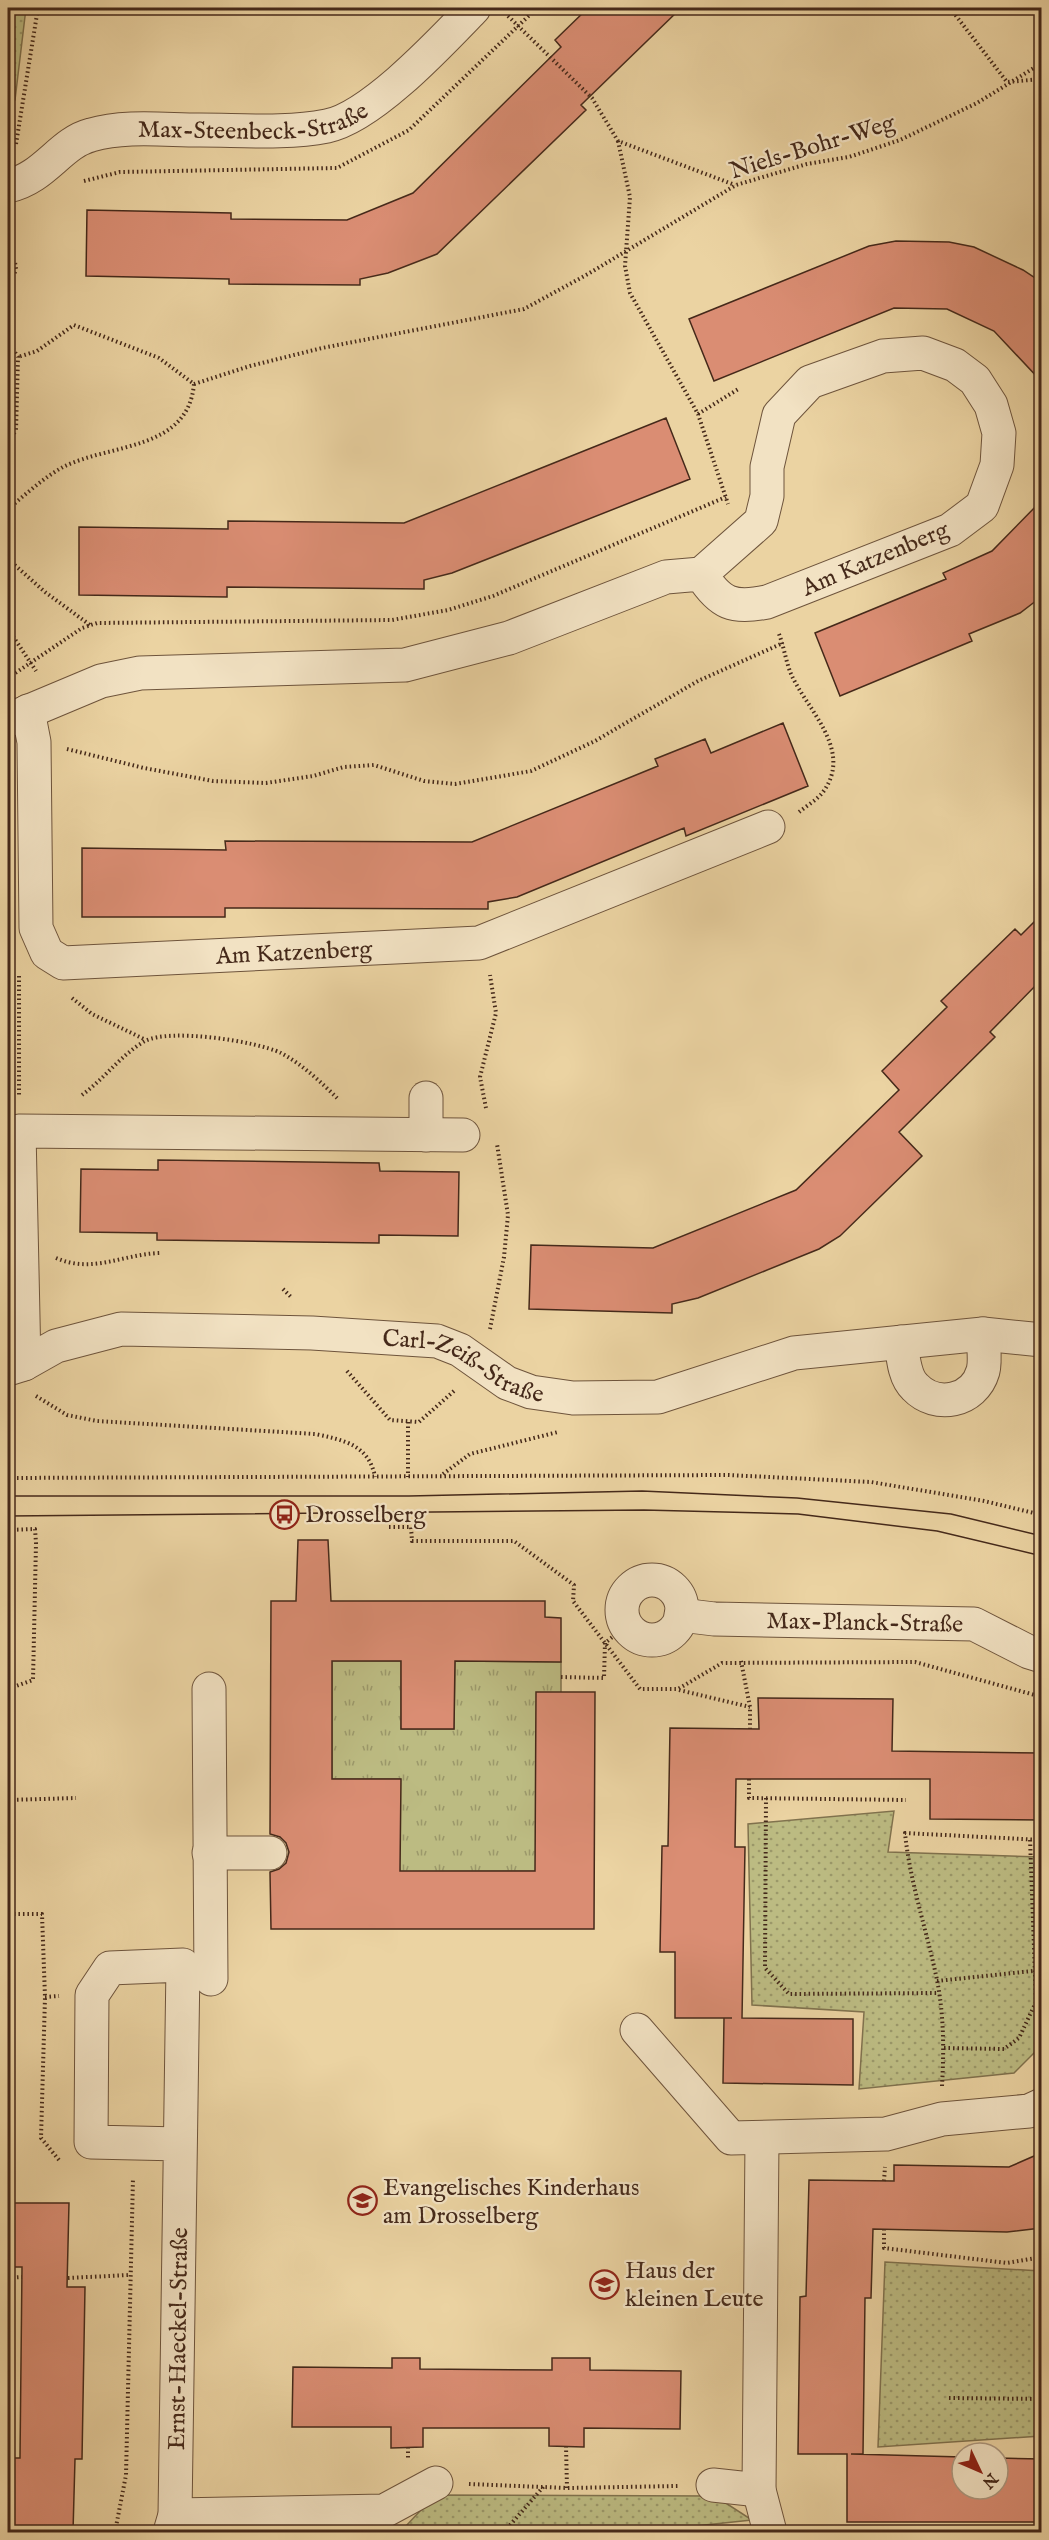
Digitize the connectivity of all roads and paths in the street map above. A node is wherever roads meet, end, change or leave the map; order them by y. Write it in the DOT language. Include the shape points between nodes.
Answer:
graph roads {
  1 [pos="38,8"];
  2 [pos="474,8"];
  3 [pos="950,8"];
  4 [pos="506,14"];
  5 [pos="1041,63"];
  6 [pos="1041,79"];
  7 [pos="1007,82"];
  8 [pos="618,141"];
  9 [pos="14,185"];
  10 [pos="736,185"];
  11 [pos="627,249"];
  12 [pos="8,258"];
  13 [pos="8,278"];
  14 [pos="8,341"];
  15 [pos="18,357"];
  16 [pos="194,384"];
  17 [pos="740,388"];
  18 [pos="698,414"];
  19 [pos="8,442"];
  20 [pos="726,497"];
  21 [pos="8,509"];
  22 [pos="741,541"];
  23 [pos="8,559"];
  24 [pos="701,574"];
  25 [pos="768,602"];
  26 [pos="90,625"];
  27 [pos="8,629"];
  28 [pos="783,643"];
  29 [pos="31,663"];
  30 [pos="8,678"];
  31 [pos="30,710"];
  32 [pos="34,742"];
  33 [pos="768,827"];
  34 [pos="479,943"];
  35 [pos="19,978"];
  36 [pos="66,991"];
  37 [pos="146,1040"];
  38 [pos="78,1098"];
  39 [pos="426,1098"];
  40 [pos="487,1113"];
  41 [pos="19,1116"];
  42 [pos="374,1134"];
  43 [pos="426,1135"];
  44 [pos="463,1135"];
  45 [pos="495,1135"];
  46 [pos="21,1233"];
  47 [pos="160,1253"];
  48 [pos="983,1334"];
  49 [pos="1041,1340"];
  50 [pos="901,1342"];
  51 [pos="481,1365"];
  52 [pos="16,1367"];
  53 [pos="344,1367"];
  54 [pos="35,1395"];
  55 [pos="408,1422"];
  56 [pos="564,1431"];
  57 [pos="442,1475"];
  58 [pos="408,1477"];
  59 [pos="8,1478"];
  60 [pos="375,1478"];
  61 [pos="1041,1515"];
  62 [pos="389,1527"];
  63 [pos="8,1530"];
  64 [pos="681,1615"];
  65 [pos="616,1634"];
  66 [pos="1041,1656"];
  67 [pos="741,1661"];
  68 [pos="561,1677"];
  69 [pos="8,1689"];
  70 [pos="209,1689"];
  71 [pos="678,1689"];
  72 [pos="1041,1697"];
  73 [pos="750,1707"];
  74 [pos="750,1729"];
  75 [pos="749,1779"];
  76 [pos="76,1798"];
  77 [pos="766,1798"];
  78 [pos="8,1800"];
  79 [pos="906,1800"];
  80 [pos="8,1818"];
  81 [pos="1030,1839"];
  82 [pos="1041,1840"];
  83 [pos="209,1853"];
  84 [pos="270,1853"];
  85 [pos="11,1914"];
  86 [pos="1041,1930"];
  87 [pos="1034,1931"];
  88 [pos="1035,1970"];
  89 [pos="1041,1970"];
  90 [pos="197,1972"];
  91 [pos="938,1981"];
  92 [pos="939,1993"];
  93 [pos="9,1994"];
  94 [pos="637,2030"];
  95 [pos="8,2041"];
  96 [pos="944,2048"];
  97 [pos="1041,2105"];
  98 [pos="942,2119"];
  99 [pos="762,2139"];
  100 [pos="180,2144"];
  101 [pos="66,2167"];
  102 [pos="133,2170"];
  103 [pos="884,2229"];
  104 [pos="1041,2257"];
  105 [pos="129,2275"];
  106 [pos="22,2277"];
  107 [pos="8,2278"];
  108 [pos="68,2278"];
  109 [pos="949,2398"];
  110 [pos="1041,2399"];
  111 [pos="566,2446"];
  112 [pos="436,2483"];
  113 [pos="713,2485"];
  114 [pos="544,2486"];
  115 [pos="567,2488"];
  116 [pos="759,2490"];
  117 [pos="172,2524"];
  118 [pos="115,2532"];
  119 [pos="504,2532"];
  120 [pos="770,2532"];
  1 -- 9 [label="path" via="15,148"];
  2 -- 9 [label="street, Max-Steenbeck-Straße" via="381,94 330,126 300,130 121,130 89,135 43,171"];
  3 -- 7 [label="path"];
  4 -- 8 [label="path" via="592,98"];
  5 -- 7 [label="path, Niels-Bohr-Weg"];
  6 -- 7 [label="path"];
  7 -- 10 [label="path, Niels-Bohr-Weg" via="976,103 900,140"];
  8 -- 10 [label="path"];
  8 -- 11 [label="path" via="630,197"];
  10 -- 11 [label="path, Niels-Bohr-Weg"];
  11 -- 16 [label="path, Niels-Bohr-Weg" via="524,309 322,348"];
  11 -- 18 [label="path" via="625,266 630,293"];
  12 -- 13 [label="path" via="16,266 14,275"];
  14 -- 15 [label="path"];
  15 -- 16 [label="path" via="37,351 74,325 159,358"];
  15 -- 19 [label="path" via="16,430"];
  16 -- 21 [label="path" via="193,398 182,420 165,434 64,467"];
  17 -- 18 [label="path"];
  18 -- 20 [label="path"];
  20 -- 22 [label="path"];
  20 -- 26 [label="path" via="493,596 448,610 392,620"];
  22 -- 24 [label="street, Am Katzenberg"];
  22 -- 25 [label="street, Am Katzenberg" via="761,521 767,496 767,467 779,415 810,382 883,356 923,353 955,365 975,381 991,405 999,433 997,465 982,506 950,530"];
  23 -- 26 [label="path"];
  24 -- 25 [label="street, Am Katzenberg" via="714,594 730,603 749,606"];
  24 -- 31 [label="street" via="666,577 509,639 405,665 140,673 101,681"];
  25 -- 28 [label="path"];
  26 -- 29 [label="path"];
  27 -- 29 [label="path"];
  28 -- 32 [label="path" via="698,681 595,741 531,771 455,784 424,781 374,765 344,766 313,776 266,783 213,781"];
  28 -- 33 [label="path" via="791,674 822,724 835,756 832,775 823,792 798,813"];
  29 -- 30 [label="path"];
  29 -- 31 [label="path"];
  31 -- 32 [label="street, Am Katzenberg"];
  32 -- 34 [label="street, Am Katzenberg" via="36,928 47,953 63,963"];
  33 -- 34 [label="street, Am Katzenberg"];
  34 -- 40 [label="path" via="490,975 496,1013 480,1077"];
  35 -- 41 [label="path"];
  36 -- 37 [label="path" via="92,1014"];
  37 -- 38 [label="path"];
  37 -- 42 [label="path" via="194,1035 233,1039 281,1053 318,1079"];
  39 -- 43 [label="street"];
  41 -- 42 [label="street"];
  41 -- 46 [label="street, Carl-Zeiß-Straße"];
  42 -- 43 [label="street"];
  43 -- 44 [label="street"];
  45 -- 51 [label="path" via="508,1215 494,1315"];
  46 -- 47 [label="path" via="44,1252 74,1264 95,1265 132,1255"];
  46 -- 52 [label="street, Carl-Zeiß-Straße"];
  48 -- 49 [label="street, Carl-Zeiß-Straße"];
  48 -- 50 [label="street, Carl-Zeiß-Straße"];
  48 -- 50 [label="street" via="984,1369 980,1378 952,1401 929,1396 914,1386"];
  50 -- 51 [label="street, Carl-Zeiß-Straße" via="794,1353 658,1397 573,1398 531,1392 507,1383"];
  51 -- 52 [label="street, Carl-Zeiß-Straße" via="460,1350 437,1341 312,1333 121,1329 56,1346"];
  51 -- 55 [label="path" via="418,1422"];
  53 -- 55 [label="path" via="390,1420"];
  54 -- 60 [label="path" via="67,1415 97,1421 337,1438 356,1446 372,1462"];
  55 -- 58 [label="path"];
  56 -- 57 [label="path" via="470,1454"];
  57 -- 58 [label="path"];
  57 -- 61 [label="path" via="728,1475 871,1482"];
  58 -- 60 [label="path"];
  59 -- 60 [label="path"];
  62 -- 65 [label="path" via="411,1527 412,1541 514,1541 574,1585 573,1601"];
  63 -- 69 [label="path" via="35,1529 36,1543 33,1680"];
  64 -- 65 [label="street" via="672,1631 656,1640"];
  64 -- 65 [label="street" via="681,1605 672,1589 645,1581 636,1585 623,1601"];
  64 -- 66 [label="street, Max-Planck-Straße" via="974,1624"];
  65 -- 68 [label="path" via="604,1678"];
  65 -- 71 [label="path" via="640,1689"];
  67 -- 71 [label="path" via="722,1663"];
  67 -- 72 [label="path" via="915,1662"];
  67 -- 73 [label="path"];
  70 -- 83 [label="street, Ernst-Haeckel-Straße"];
  71 -- 73 [label="path"];
  73 -- 74 [label="path"];
  75 -- 77 [label="path" via="749,1798"];
  76 -- 78 [label="path"];
  77 -- 79 [label="path"];
  77 -- 92 [label="path" via="765,1968 789,1994"];
  80 -- 85 [label="path"];
  81 -- 82 [label="path"];
  81 -- 87 [label="path"];
  81 -- 91 [label="path" via="904,1833 908,1865"];
  83 -- 84 [label="street"];
  83 -- 90 [label="street, Ernst-Haeckel-Straße"];
  85 -- 93 [label="path"];
  85 -- 101 [label="path" via="42,1914 45,1996 41,2138"];
  86 -- 87 [label="path"];
  87 -- 88 [label="path"];
  88 -- 89 [label="path"];
  88 -- 91 [label="path"];
  88 -- 96 [label="path" via="1036,2002 1019,2038 1004,2049"];
  90 -- 100 [label="street, Ernst-Haeckel-Straße"];
  90 -- 100 [label="street" via="110,1968 92,1995 91,2142"];
  91 -- 92 [label="path"];
  92 -- 96 [label="path"];
  93 -- 95 [label="path"];
  94 -- 99 [label="street" via="731,2138"];
  96 -- 98 [label="path"];
  97 -- 98 [label="street" via="1029,2111"];
  98 -- 99 [label="street" via="886,2134"];
  99 -- 116 [label="street"];
  100 -- 117 [label="street, Ernst-Haeckel-Straße"];
  102 -- 105 [label="path"];
  103 -- 104 [label="path" via="884,2248 1007,2263"];
  105 -- 108 [label="path"];
  105 -- 118 [label="path" via="126,2475"];
  106 -- 107 [label="path"];
  109 -- 110 [label="path"];
  111 -- 115 [label="path"];
  112 -- 114 [label="path"];
  112 -- 117 [label="street" via="384,2511"];
  113 -- 115 [label="path"];
  113 -- 116 [label="street"];
  114 -- 115 [label="path"];
  114 -- 119 [label="path"];
  116 -- 120 [label="street"];
}
